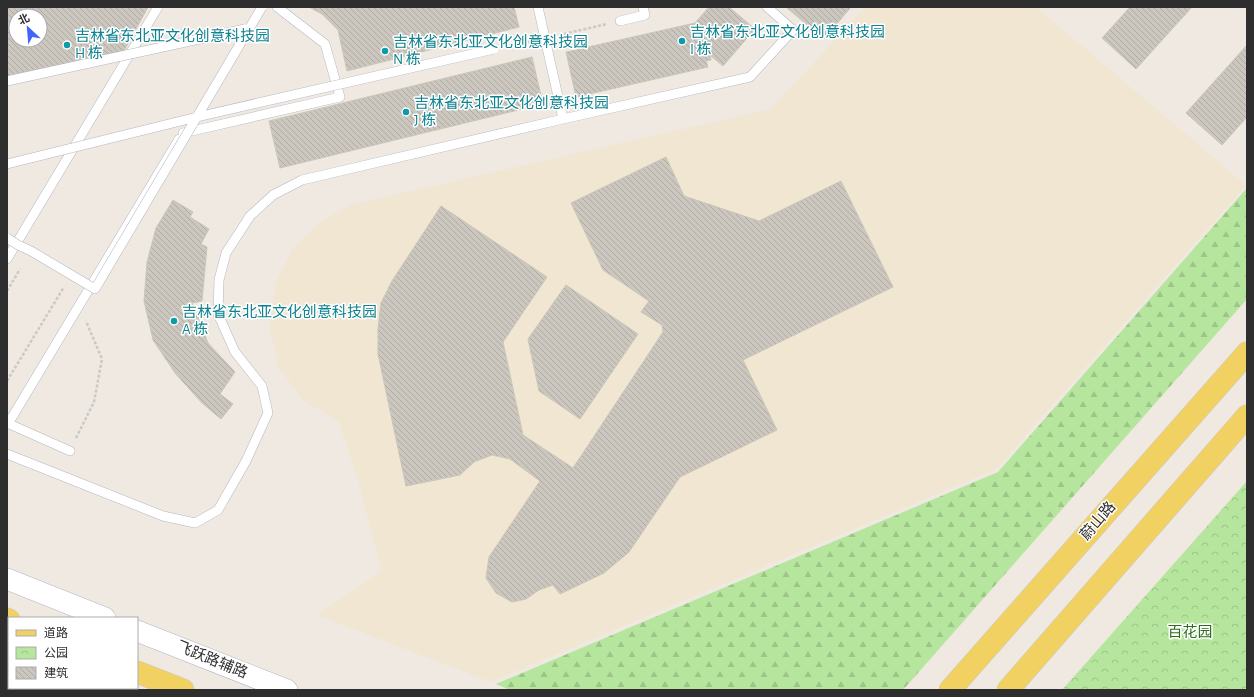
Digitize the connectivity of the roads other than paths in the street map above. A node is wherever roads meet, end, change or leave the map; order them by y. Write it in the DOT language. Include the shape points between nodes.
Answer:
graph roads {
  1 [pos="159,7"];
  2 [pos="258,7"];
  3 [pos="262,7"];
  4 [pos="277,7"];
  5 [pos="538,7"];
  6 [pos="643,7"];
  7 [pos="767,7"];
  8 [pos="620,21"];
  9 [pos="245,29"];
  10 [pos="494,49"];
  11 [pos="132,53"];
  12 [pos="7,81"];
  13 [pos="197,117"];
  14 [pos="563,119"];
  15 [pos="182,134"];
  16 [pos="76,148"];
  17 [pos="7,164"];
  18 [pos="7,238"];
  19 [pos="18,245"];
  20 [pos="7,259"];
  21 [pos="1247,353"];
  22 [pos="1247,416"];
  23 [pos="7,424"];
  24 [pos="70,451"];
  25 [pos="7,454"];
  26 [pos="7,579"];
  27 [pos="29,588"];
  28 [pos="7,592"];
  29 [pos="102,617"];
  30 [pos="138,631"];
  31 [pos="138,672"];
  32 [pos="183,690"];
  33 [pos="287,690"];
  34 [pos="950,690"];
  35 [pos="1008,690"];
  1 -- 11 [label="lane"];
  1 -- 20 [label="lane"];
  2 -- 9 [label="lane"];
  3 -- 13 [label="lane, bridge"];
  4 -- 15 [label="lane" via="325,44 340,97"];
  5 -- 14 [label="lane"];
  6 -- 8 [label="lane" via="645,15"];
  7 -- 14 [label="lane" via="793,30 750,78"];
  9 -- 11 [label="lane, bridge"];
  9 -- 15 [label="lane"];
  10 -- 13 [label="lane, bridge"];
  11 -- 12 [label="lane, bridge"];
  11 -- 16 [label="lane, bridge"];
  13 -- 16 [label="lane, bridge"];
  13 -- 19 [label="lane, bridge" via="95,290"];
  14 -- 25 [label="lane" via="302,180 273,195 250,216 226,253 218,280 218,314 235,352 262,386 268,413 246,461 218,510 195,523 163,516"];
  15 -- 23 [label="lane"];
  16 -- 17 [label="lane, bridge"];
  16 -- 19 [label="lane"];
  18 -- 19 [label="lane, bridge"];
  21 -- 34 [label="main road, 蔚山路"];
  22 -- 35 [label="main road"];
  23 -- 24 [label="lane"];
  26 -- 27 [label="street"];
  27 -- 28 [label="street"];
  27 -- 29 [label="street"];
  30 -- 33 [label="street, 飞跃路辅路"];
  31 -- 32 [label="main road"];
}
